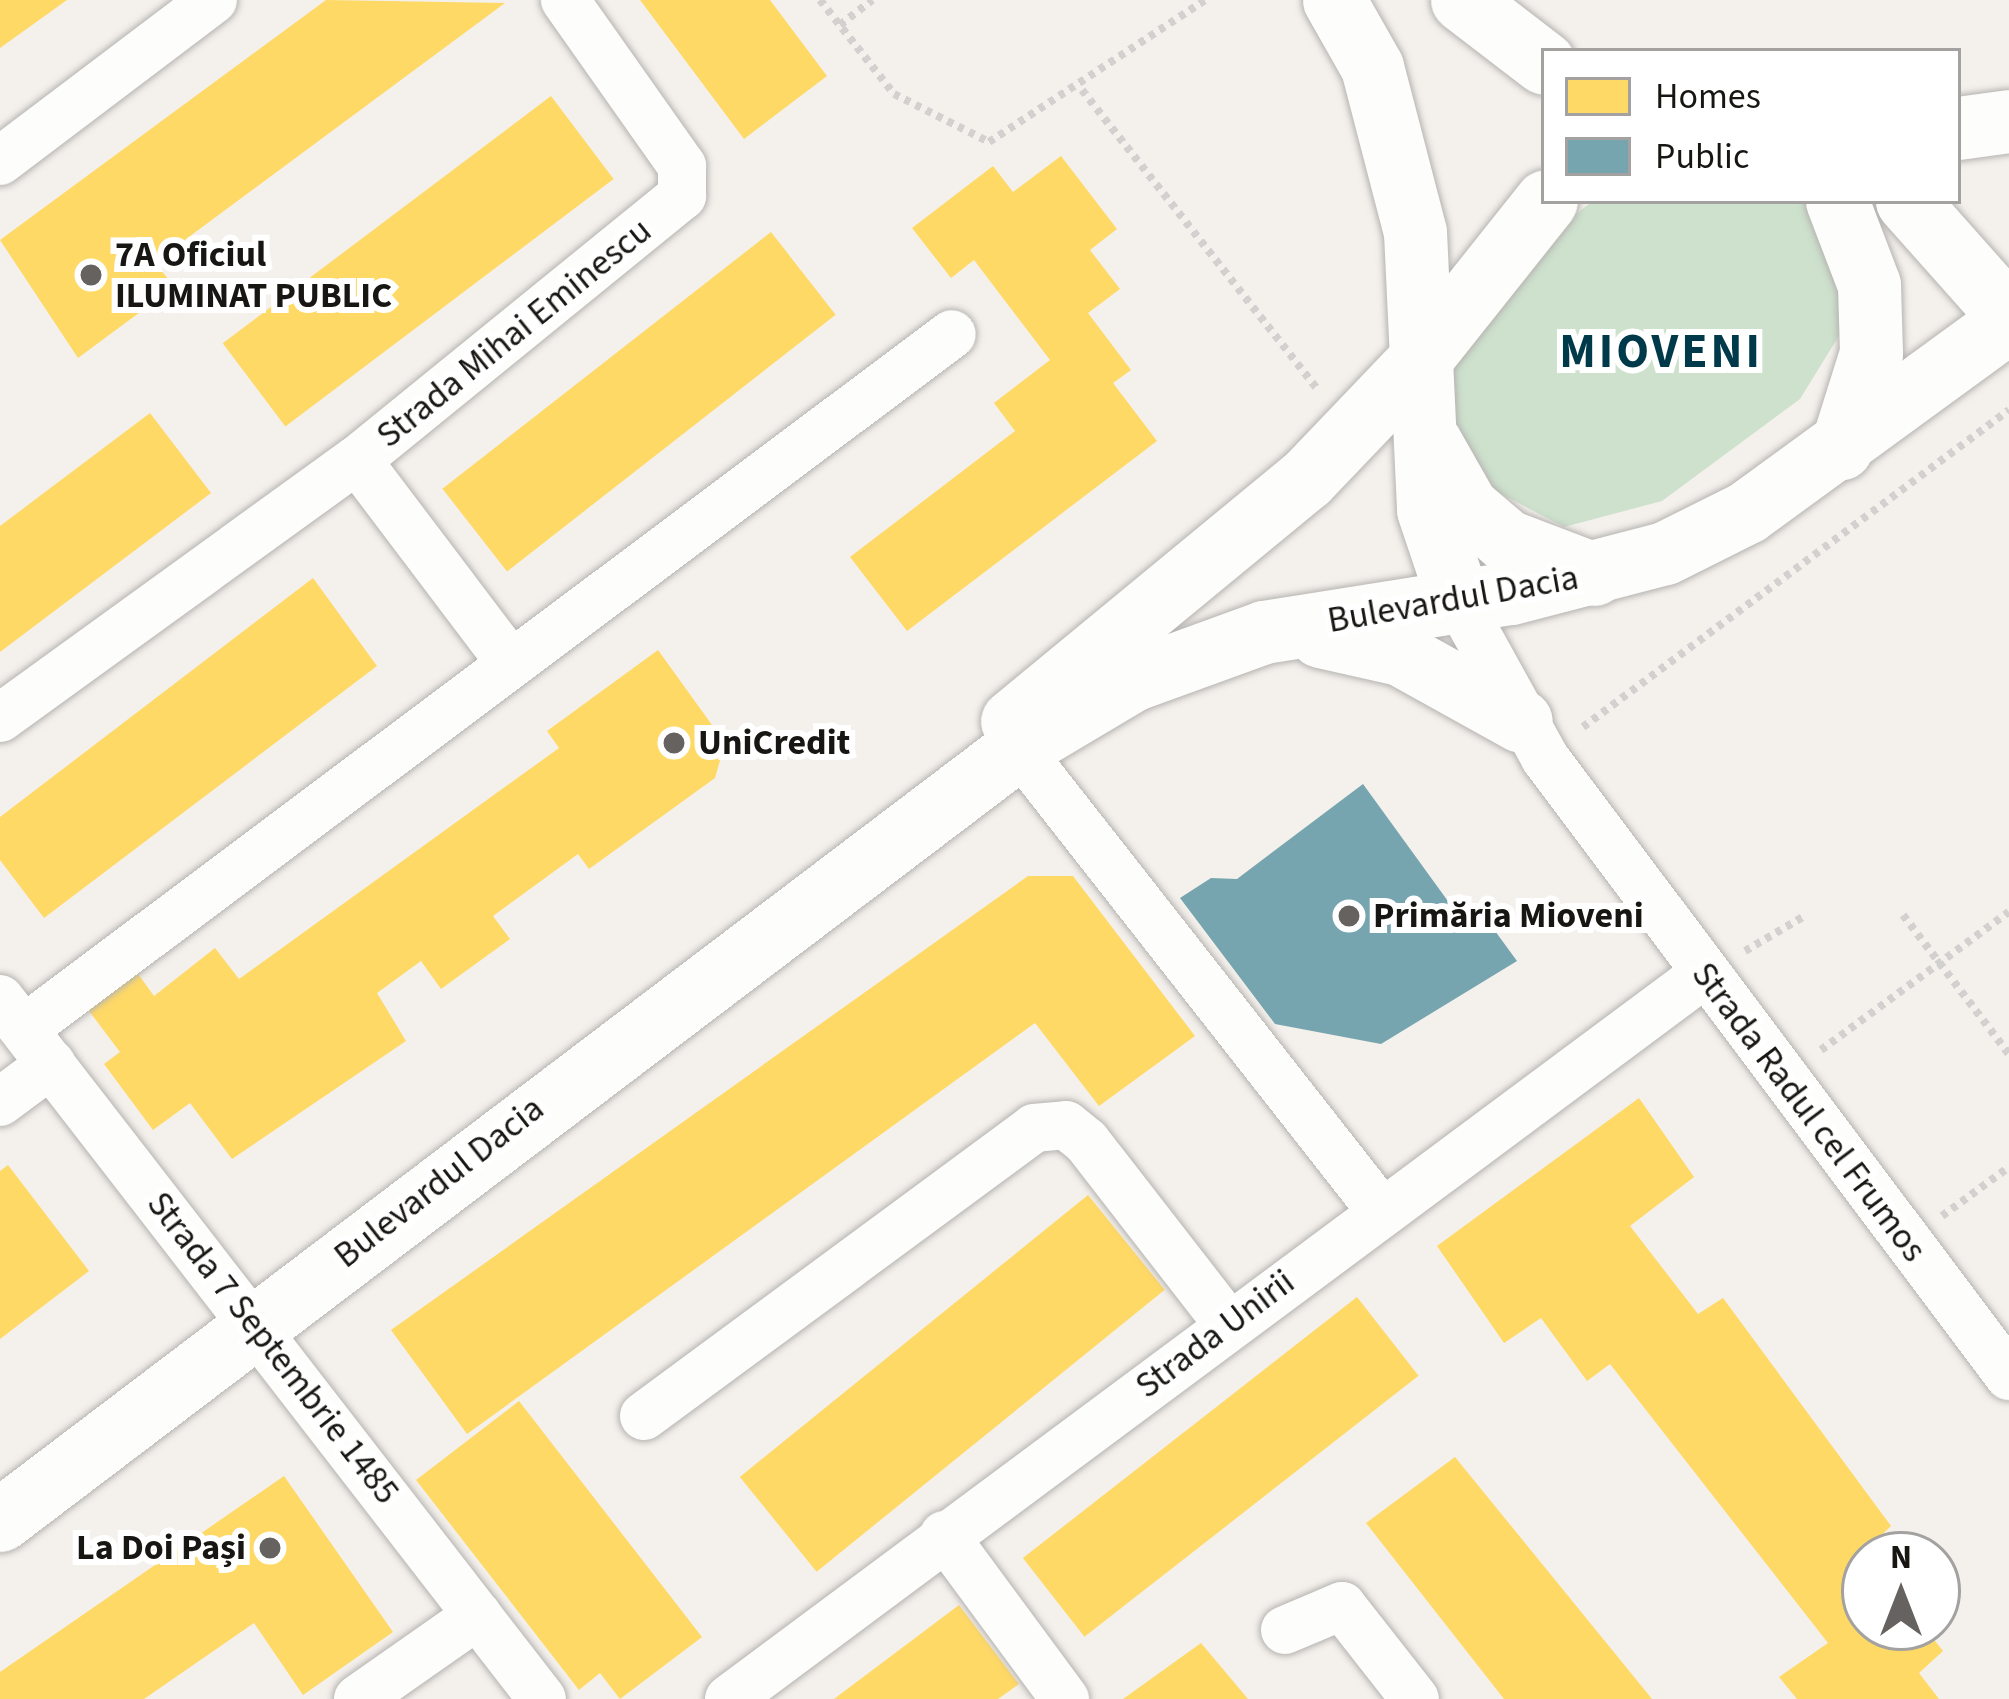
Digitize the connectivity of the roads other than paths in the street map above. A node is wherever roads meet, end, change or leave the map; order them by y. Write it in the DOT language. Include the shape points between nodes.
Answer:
graph roads {
  1 [pos="213,0"];
  2 [pos="565,0"];
  3 [pos="1334,0"];
  4 [pos="1462,0"];
  5 [pos="1541,61"];
  6 [pos="2009,121"];
  7 [pos="1961,128"];
  8 [pos="0,161"];
  9 [pos="1543,204"];
  10 [pos="1838,204"];
  11 [pos="1909,204"];
  12 [pos="2009,318"];
  13 [pos="952,334"];
  14 [pos="1418,385"];
  15 [pos="1841,448"];
  16 [pos="357,460"];
  17 [pos="1594,574"];
  18 [pos="1459,602"];
  19 [pos="1264,632"];
  20 [pos="507,658"];
  21 [pos="0,718"];
  22 [pos="1533,740"];
  23 [pos="1018,748"];
  24 [pos="878,844"];
  25 [pos="1704,974"];
  26 [pos="25,1030"];
  27 [pos="0,1102"];
  28 [pos="1381,1211"];
  29 [pos="256,1322"];
  30 [pos="1228,1324"];
  31 [pos="2009,1376"];
  32 [pos="644,1416"];
  33 [pos="0,1520"];
  34 [pos="944,1535"];
  35 [pos="478,1615"];
  36 [pos="1285,1630"];
  37 [pos="358,1699"];
  38 [pos="542,1699"];
  39 [pos="729,1699"];
  40 [pos="1065,1699"];
  41 [pos="1415,1699"];
  1 -- 8 [label="street"];
  2 -- 16 [label="street, Strada Mihai Eminescu" via="682,166 682,196"];
  3 -- 14 [label="main road" via="1372,67 1415,232"];
  4 -- 5 [label="main road"];
  6 -- 7 [label="main road"];
  9 -- 14 [label="main road, Bulevardul Dacia" via="1485,264"];
  10 -- 15 [label="main road" via="1870,285 1870,353"];
  11 -- 12 [label="main road"];
  12 -- 15 [label="main road, Bulevardul Dacia"];
  13 -- 20 [label="street"];
  14 -- 17 [label="main road" via="1467,507 1507,541"];
  14 -- 18 [label="main road" via="1428,510"];
  14 -- 24 [label="main road, Bulevardul Dacia" via="1105,635"];
  15 -- 17 [label="main road, Bulevardul Dacia" via="1747,512"];
  16 -- 20 [label="street, Strada Mihai Eminescu"];
  16 -- 21 [label="street"];
  17 -- 18 [label="main road, Bulevardul Dacia"];
  18 -- 19 [label="main road, Bulevardul Dacia"];
  18 -- 22 [label="street, Strada Radul cel Frumos"];
  19 -- 22 [label="main road" via="1400,654"];
  19 -- 23 [label="main road, Bulevardul Dacia" via="1132,680"];
  20 -- 26 [label="street"];
  22 -- 25 [label="street, Strada Radul cel Frumos"];
  23 -- 24 [label="main road, Bulevardul Dacia"];
  23 -- 28 [label="street"];
  24 -- 29 [label="main road, Bulevardul Dacia"];
  25 -- 28 [label="street, Strada Unirii"];
  25 -- 31 [label="street, Strada Radul cel Frumos"];
  26 -- 27 [label="street"];
  26 -- 29 [label="street, Strada 7 Septembrie 1485"];
  28 -- 30 [label="street, Strada Unirii"];
  29 -- 33 [label="main road, Bulevardul Dacia"];
  29 -- 35 [label="street, Strada 7 Septembrie 1485"];
  30 -- 32 [label="street" via="1086,1141 1066,1125 1034,1128"];
  30 -- 34 [label="street, Strada Unirii"];
  34 -- 39 [label="street, Strada Unirii"];
  34 -- 40 [label="street"];
  35 -- 37 [label="street"];
  35 -- 38 [label="street, Strada 7 Septembrie 1485"];
  36 -- 41 [label="street" via="1342,1606"];
}
